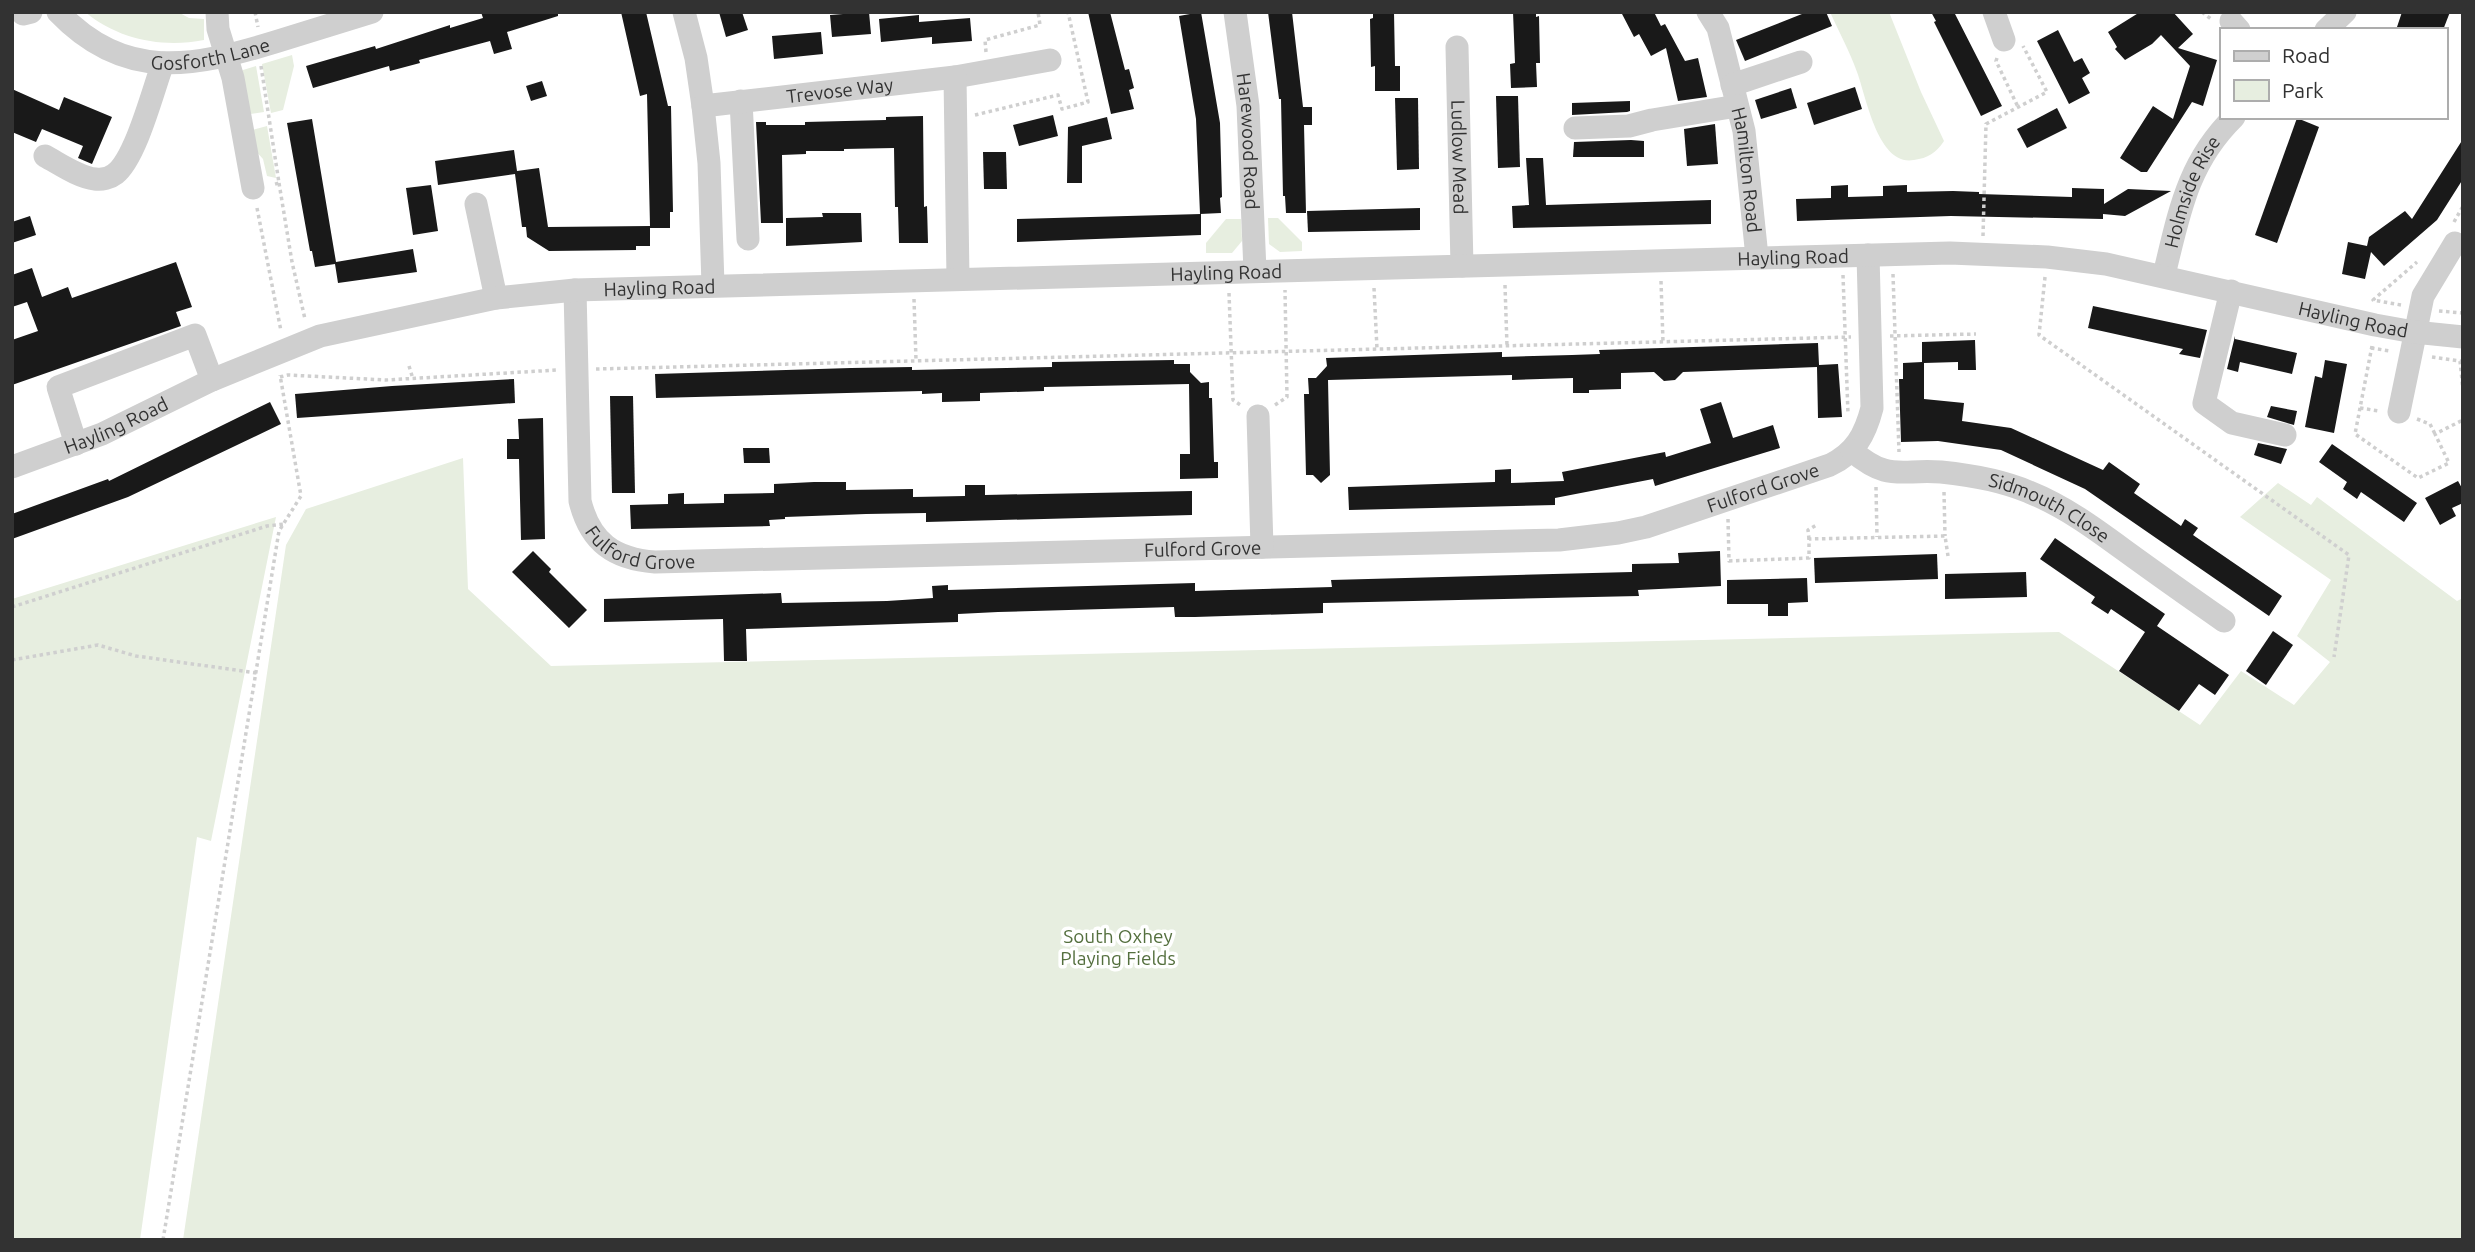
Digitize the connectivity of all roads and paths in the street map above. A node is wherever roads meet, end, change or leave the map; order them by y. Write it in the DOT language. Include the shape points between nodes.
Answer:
graph roads {
  1 [pos="58,12"];
  2 [pos="217,12"];
  3 [pos="255,12"];
  4 [pos="372,12"];
  5 [pos="684,12"];
  6 [pos="1038,12"];
  7 [pos="1068,12"];
  8 [pos="1235,12"];
  9 [pos="1708,12"];
  10 [pos="1994,12"];
  11 [pos="2345,12"];
  12 [pos="2328,28"];
  13 [pos="2004,40"];
  14 [pos="259,47"];
  15 [pos="1457,47"];
  16 [pos="225,56"];
  17 [pos="1051,60"];
  18 [pos="1801,62"];
  19 [pos="163,64"];
  20 [pos="988,73"];
  21 [pos="955,77"];
  22 [pos="1735,95"];
  23 [pos="741,101"];
  24 [pos="703,106"];
  25 [pos="2018,107"];
  26 [pos="956,116"];
  27 [pos="2232,119"];
  28 [pos="1575,128"];
  29 [pos="45,156"];
  30 [pos="279,183"];
  31 [pos="253,188"];
  32 [pos="477,204"];
  33 [pos="2458,214"];
  34 [pos="2463,218"];
  35 [pos="748,239"];
  36 [pos="2455,243"];
  37 [pos="1892,254"];
  38 [pos="1868,255"];
  39 [pos="1983,255"];
  40 [pos="1842,256"];
  41 [pos="1756,257"];
  42 [pos="2047,257"];
  43 [pos="1660,260"];
  44 [pos="1505,265"];
  45 [pos="1462,266"];
  46 [pos="1374,268"];
  47 [pos="1285,270"];
  48 [pos="1255,271"];
  49 [pos="1228,272"];
  50 [pos="2164,275"];
  51 [pos="958,279"];
  52 [pos="914,281"];
  53 [pos="713,285"];
  54 [pos="575,290"];
  55 [pos="2231,291"];
  56 [pos="496,298"];
  57 [pos="306,325"];
  58 [pos="2414,332"];
  59 [pos="1976,334"];
  60 [pos="282,336"];
  61 [pos="1895,336"];
  62 [pos="1870,337"];
  63 [pos="2463,337"];
  64 [pos="1845,338"];
  65 [pos="1664,342"];
  66 [pos="1507,346"];
  67 [pos="1377,349"];
  68 [pos="1286,351"];
  69 [pos="1231,352"];
  70 [pos="916,360"];
  71 [pos="2460,361"];
  72 [pos="409,366"];
  73 [pos="576,369"];
  74 [pos="413,379"];
  75 [pos="212,380"];
  76 [pos="2463,390"];
  77 [pos="2399,412"];
  78 [pos="1258,416"];
  79 [pos="2285,435"];
  80 [pos="76,444"];
  81 [pos="1852,451"];
  82 [pos="12,467"];
  83 [pos="1876,468"];
  84 [pos="1943,472"];
  85 [pos="1899,474"];
  86 [pos="1727,499"];
  87 [pos="284,524"];
  88 [pos="1818,524"];
  89 [pos="1945,536"];
  90 [pos="1877,537"];
  91 [pos="1809,539"];
  92 [pos="1262,547"];
  93 [pos="1948,556"];
  94 [pos="12,607"];
  95 [pos="2224,621"];
  96 [pos="2334,657"];
  97 [pos="12,660"];
  98 [pos="257,673"];
  99 [pos="163,1240"];
  1 -- 19 [label="street, Gosforth Lane" via="85,36 110,49"];
  2 -- 16 [label="street"];
  3 -- 14 [label="path"];
  4 -- 14 [label="street, Gosforth Lane"];
  5 -- 24 [label="street"];
  6 -- 20 [label="path" via="1040,25 985,40"];
  7 -- 26 [label="path" via="1088,102 1062,109 1058,95"];
  8 -- 48 [label="street, Harewood Road" via="1248,106"];
  9 -- 22 [label="street, Hamilton Road" via="1718,28"];
  10 -- 13 [label="street"];
  11 -- 12 [label="street"];
  13 -- 25 [label="path" via="1996,61"];
  13 -- 25 [label="path" via="2024,47 2047,92"];
  14 -- 16 [label="street, Gosforth Lane"];
  14 -- 30 [label="path"];
  15 -- 45 [label="street, Ludlow Mead"];
  16 -- 19 [label="street, Gosforth Lane"];
  16 -- 31 [label="street"];
  17 -- 20 [label="street, Trevose Way"];
  18 -- 22 [label="street, Hamilton Road"];
  19 -- 29 [label="street" via="142,127 115,174 87,177"];
  20 -- 21 [label="street, Trevose Way"];
  21 -- 23 [label="street, Trevose Way"];
  21 -- 26 [label="street"];
  22 -- 28 [label="street" via="1629,126"];
  22 -- 41 [label="street, Hamilton Road" via="1744,131"];
  23 -- 24 [label="street, Trevose Way"];
  23 -- 35 [label="street"];
  24 -- 53 [label="street"];
  25 -- 39 [label="path" via="1986,124"];
  26 -- 51 [label="street"];
  27 -- 50 [label="street, Holmside Rise" via="2190,177"];
  30 -- 31 [label="path"];
  30 -- 57 [label="path"];
  31 -- 60 [label="path"];
  32 -- 56 [label="street"];
  33 -- 34 [label="path"];
  36 -- 58 [label="street" via="2423,296"];
  37 -- 38 [label="street, Hayling Road"];
  37 -- 39 [label="street, Hayling Road"];
  37 -- 61 [label="path"];
  38 -- 40 [label="street, Hayling Road"];
  38 -- 62 [label="street"];
  39 -- 42 [label="street, Hayling Road"];
  40 -- 41 [label="street, Hayling Road"];
  40 -- 64 [label="path"];
  41 -- 43 [label="street, Hayling Road"];
  42 -- 50 [label="street, Hayling Road"];
  42 -- 96 [label="path" via="2039,335 2349,555"];
  43 -- 44 [label="street, Hayling Road"];
  43 -- 65 [label="path"];
  44 -- 45 [label="street, Hayling Road"];
  44 -- 66 [label="path"];
  45 -- 46 [label="street, Hayling Road"];
  46 -- 47 [label="street, Hayling Road"];
  46 -- 67 [label="path"];
  47 -- 48 [label="street, Hayling Road"];
  47 -- 68 [label="path"];
  48 -- 49 [label="street, Hayling Road"];
  49 -- 51 [label="street, Hayling Road"];
  49 -- 69 [label="path"];
  50 -- 55 [label="street, Hayling Road"];
  51 -- 52 [label="street, Hayling Road"];
  52 -- 53 [label="street, Hayling Road"];
  52 -- 70 [label="path"];
  53 -- 54 [label="street, Hayling Road"];
  54 -- 56 [label="street, Hayling Road"];
  54 -- 73 [label="street, Fulford Grove"];
  55 -- 58 [label="street, Hayling Road"];
  55 -- 79 [label="street" via="2204,403 2232,423"];
  56 -- 75 [label="street, Hayling Road" via="320,336"];
  58 -- 63 [label="street, Hayling Road"];
  58 -- 77 [label="street"];
  59 -- 61 [label="path"];
  61 -- 62 [label="path"];
  61 -- 85 [label="path"];
  62 -- 64 [label="path"];
  62 -- 81 [label="street" via="1872,408"];
  64 -- 65 [label="path"];
  64 -- 81 [label="path"];
  65 -- 66 [label="path"];
  66 -- 67 [label="path"];
  67 -- 68 [label="path"];
  68 -- 69 [label="path"];
  68 -- 78 [label="path" via="1287,397"];
  69 -- 70 [label="path"];
  69 -- 78 [label="path" via="1233,400"];
  70 -- 73 [label="path"];
  71 -- 76 [label="path"];
  72 -- 74 [label="path"];
  73 -- 74 [label="path"];
  73 -- 92 [label="street, Fulford Grove" via="579,490 584,516 595,536 627,558 655,562"];
  74 -- 87 [label="path" via="280,374 301,496"];
  75 -- 80 [label="street, Hayling Road"];
  75 -- 80 [label="street" via="195,335 58,387"];
  78 -- 92 [label="street"];
  80 -- 82 [label="street, Hayling Road"];
  81 -- 83 [label="street, Sidmouth Close"];
  81 -- 86 [label="street, Fulford Grove" via="1830,465"];
  83 -- 85 [label="street, Sidmouth Close"];
  83 -- 90 [label="path"];
  84 -- 85 [label="street, Sidmouth Close"];
  84 -- 89 [label="path"];
  84 -- 95 [label="street, Sidmouth Close" via="1996,480 2057,505"];
  86 -- 91 [label="path" via="1729,561 1809,558"];
  86 -- 92 [label="street, Fulford Grove" via="1646,527 1596,537"];
  87 -- 94 [label="path"];
  87 -- 98 [label="path" via="279,531"];
  88 -- 91 [label="path" via="1808,530"];
  89 -- 90 [label="path"];
  89 -- 93 [label="path"];
  90 -- 91 [label="path"];
  97 -- 98 [label="path" via="98,646"];
  98 -- 99 [label="path"];
}
